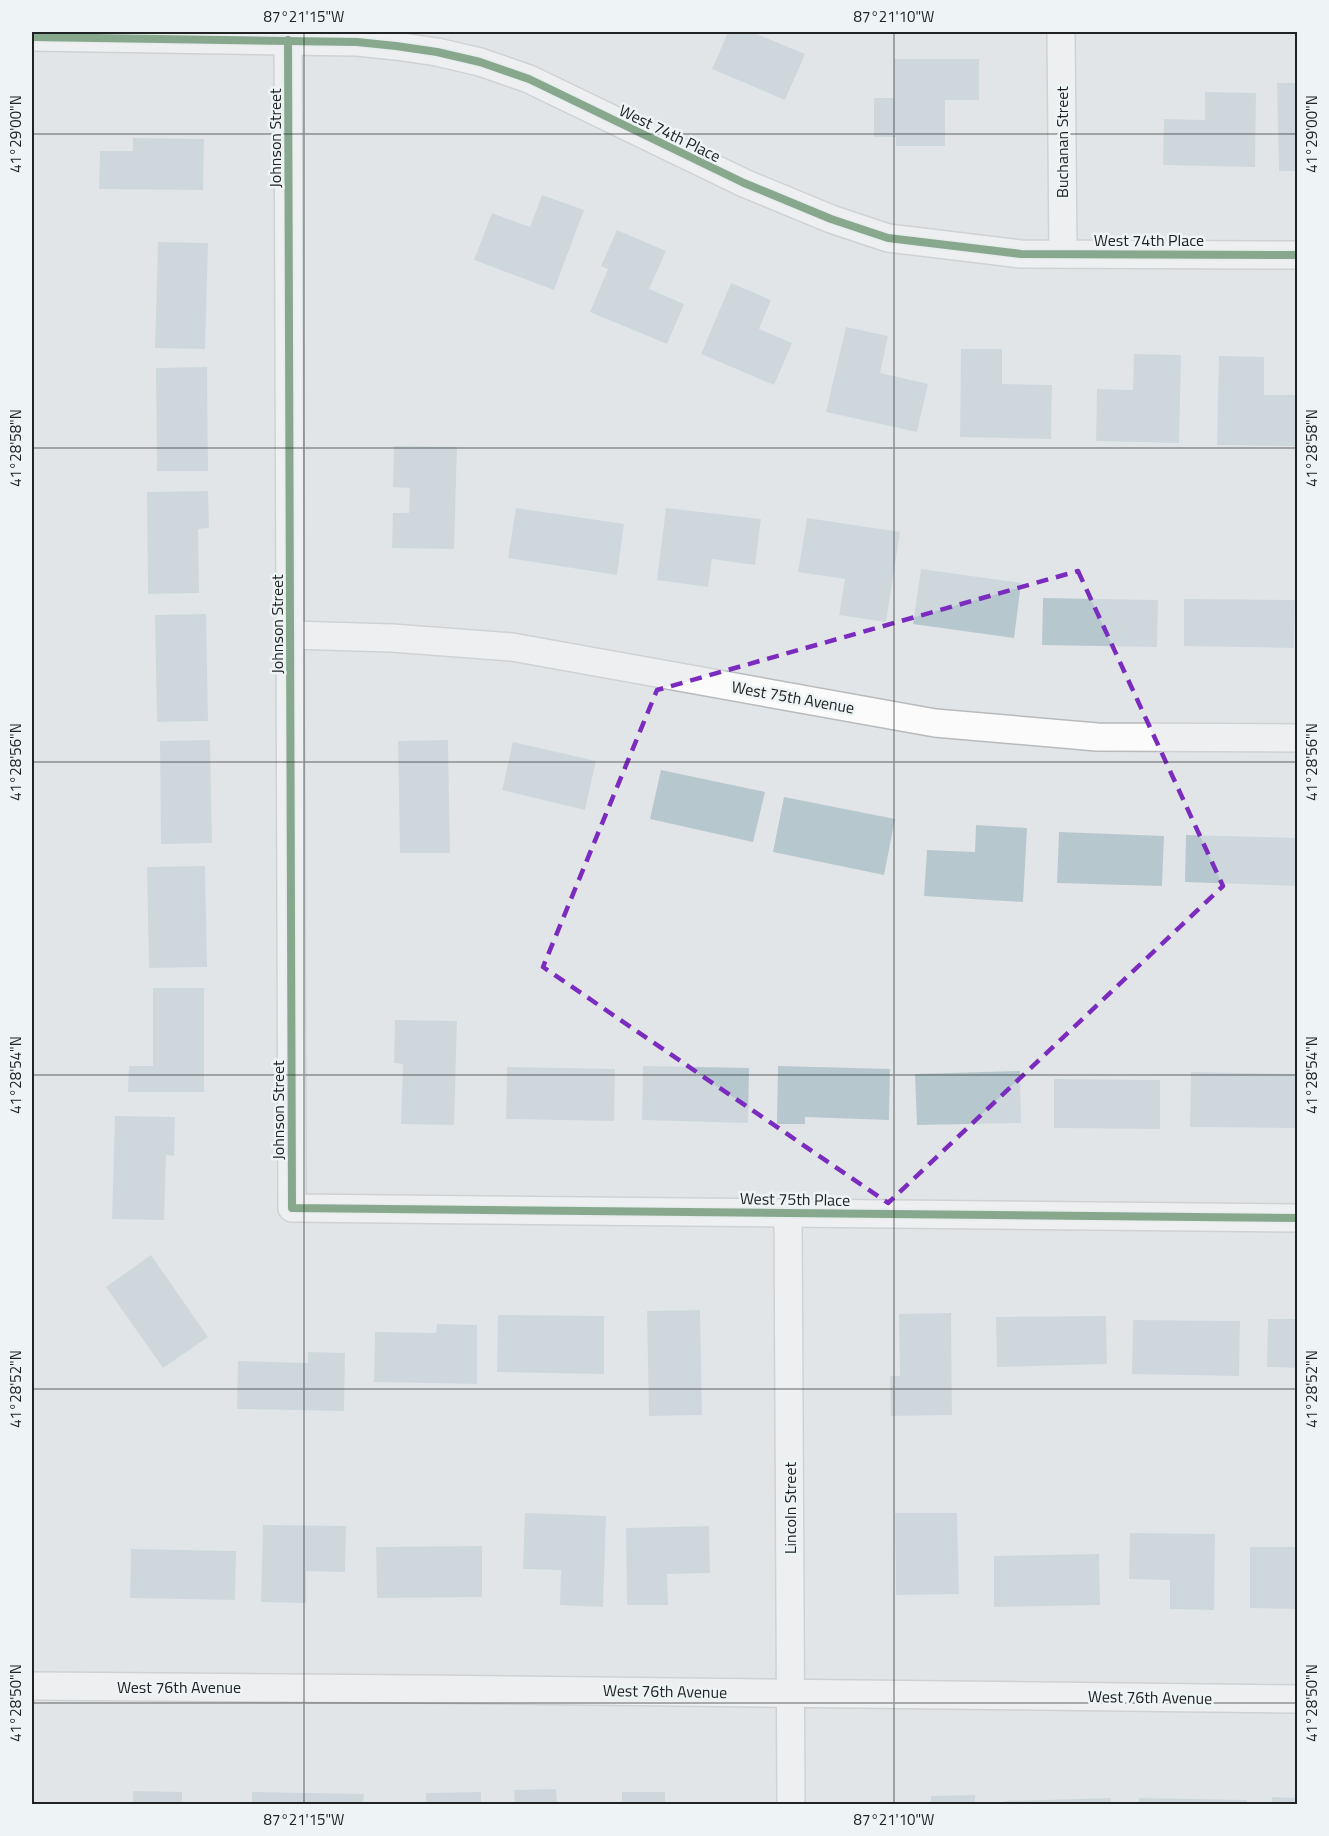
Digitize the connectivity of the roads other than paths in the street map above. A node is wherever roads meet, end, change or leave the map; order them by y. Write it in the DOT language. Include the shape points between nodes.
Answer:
graph roads {
  1 [pos="1061,32"];
  2 [pos="32,37"];
  3 [pos="288,40"];
  4 [pos="1063,253"];
  5 [pos="1298,255"];
  6 [pos="291,635"];
  7 [pos="1298,738"];
  8 [pos="292,1208"];
  9 [pos="788,1212"];
  10 [pos="1298,1218"];
  11 [pos="32,1686"];
  12 [pos="791,1694"];
  13 [pos="1298,1699"];
  14 [pos="791,1804"];
  1 -- 4 [label="street, Buchanan Street"];
  2 -- 3 [label="street, West 74th Place"];
  3 -- 4 [label="street, West 74th Place" via="396,45 480,62 529,79 744,183 888,238 1021,254"];
  3 -- 6 [label="street, Johnson Street"];
  4 -- 5 [label="street, West 74th Place"];
  6 -- 7 [label="street, West 75th Avenue" via="512,647 935,723 1097,737"];
  6 -- 8 [label="street, Johnson Street"];
  8 -- 9 [label="street, West 75th Place"];
  9 -- 10 [label="street, West 75th Place"];
  9 -- 12 [label="street, Lincoln Street"];
  11 -- 12 [label="street, West 76th Avenue"];
  12 -- 13 [label="street, West 76th Avenue"];
  12 -- 14 [label="street, Lincoln Street"];
}
